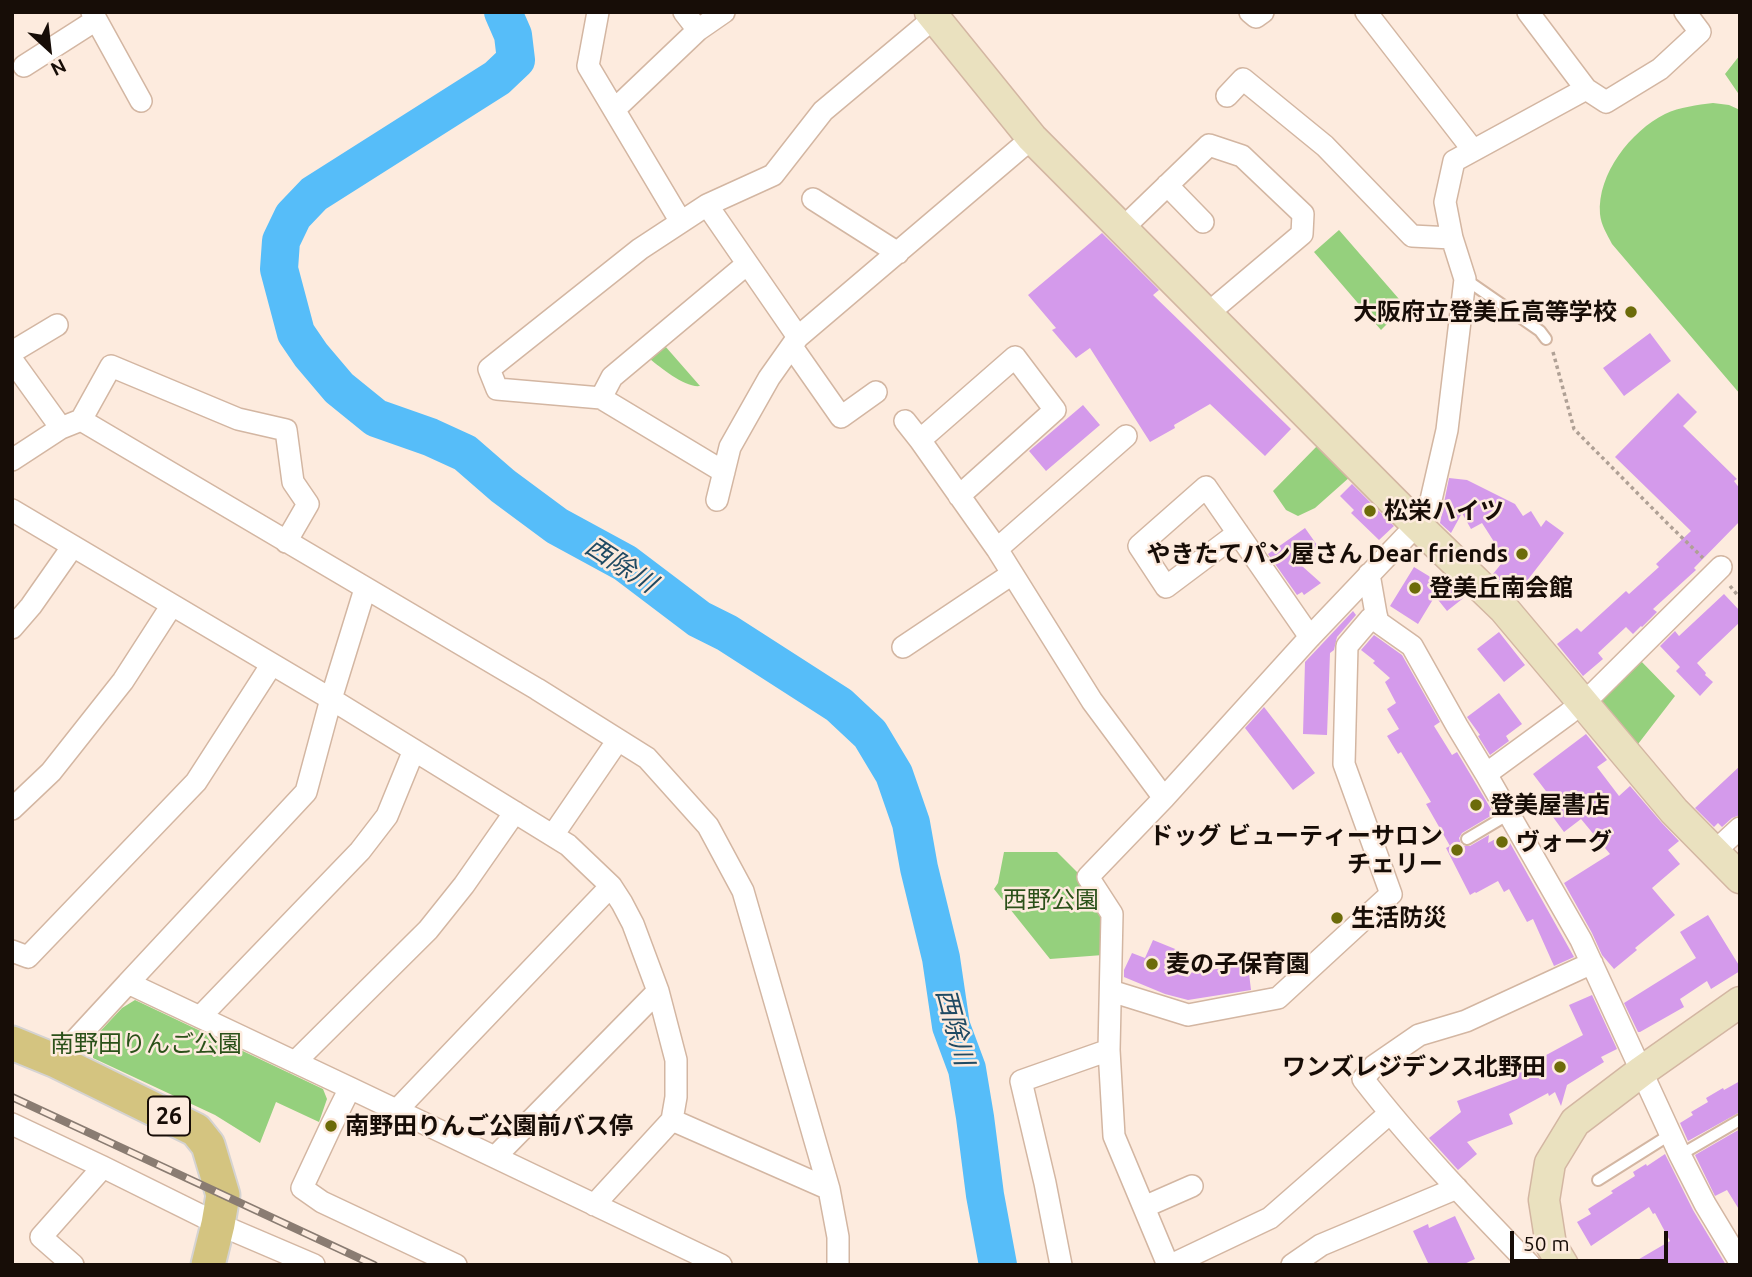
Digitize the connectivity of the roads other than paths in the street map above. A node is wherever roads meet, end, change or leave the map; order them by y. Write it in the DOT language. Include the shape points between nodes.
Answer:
graph roads {
  1 [pos="598,12"];
  2 [pos="684,12"];
  3 [pos="724,12"];
  4 [pos="1250,12"];
  5 [pos="1263,12"];
  6 [pos="1366,12"];
  7 [pos="1528,12"];
  8 [pos="1685,12"];
  9 [pos="932,15"];
  10 [pos="94,16"];
  11 [pos="698,30"];
  12 [pos="24,66"];
  13 [pos="1586,89"];
  14 [pos="1227,96"];
  15 [pos="141,102"];
  16 [pos="615,109"];
  17 [pos="1032,138"];
  18 [pos="1474,150"];
  19 [pos="1167,185"];
  20 [pos="813,199"];
  21 [pos="707,205"];
  22 [pos="681,222"];
  23 [pos="1203,222"];
  24 [pos="1122,229"];
  25 [pos="1452,238"];
  26 [pos="898,253"];
  27 [pos="747,264"];
  28 [pos="1465,279"];
  29 [pos="1206,315"];
  30 [pos="57,325"];
  31 [pos="1546,339"];
  32 [pos="795,342"];
  33 [pos="12,352"];
  34 [pos="12,360"];
  35 [pos="876,392"];
  36 [pos="601,397"];
  37 [pos="905,421"];
  38 [pos="71,424"];
  39 [pos="1126,436"];
  40 [pos="920,440"];
  41 [pos="12,460"];
  42 [pos="724,472"];
  43 [pos="959,496"];
  44 [pos="717,500"];
  45 [pos="12,510"];
  46 [pos="1416,524"];
  47 [pos="1237,533"];
  48 [pos="286,542"];
  49 [pos="73,546"];
  50 [pos="997,549"];
  51 [pos="1719,569"];
  52 [pos="1012,573"];
  53 [pos="1369,574"];
  54 [pos="365,589"];
  55 [pos="172,605"];
  56 [pos="1376,614"];
  57 [pos="12,628"];
  58 [pos="1310,637"];
  59 [pos="903,647"];
  60 [pos="272,664"];
  61 [pos="331,699"];
  62 [pos="1583,702"];
  63 [pos="618,740"];
  64 [pos="414,750"];
  65 [pos="1486,774"];
  66 [pos="1164,798"];
  67 [pos="12,809"];
  68 [pos="515,812"];
  69 [pos="1509,814"];
  70 [pos="1740,828"];
  71 [pos="553,835"];
  72 [pos="1467,839"];
  73 [pos="1714,852"];
  74 [pos="1740,878"];
  75 [pos="611,886"];
  76 [pos="12,951"];
  77 [pos="1592,962"];
  78 [pos="128,983"];
  79 [pos="658,991"];
  80 [pos="1111,991"];
  81 [pos="1740,1002"];
  82 [pos="200,1017"];
  83 [pos="12,1043"];
  84 [pos="1109,1050"];
  85 [pos="56,1061"];
  86 [pos="295,1062"];
  87 [pos="1642,1071"];
  88 [pos="350,1088"];
  89 [pos="397,1110"];
  90 [pos="1390,1113"];
  91 [pos="672,1120"];
  92 [pos="1740,1120"];
  93 [pos="12,1124"];
  94 [pos="1671,1134"];
  95 [pos="1680,1155"];
  96 [pos="495,1157"];
  97 [pos="103,1167"];
  98 [pos="1598,1180"];
  99 [pos="1192,1186"];
  100 [pos="1457,1188"];
  101 [pos="829,1189"];
  102 [pos="594,1205"];
  103 [pos="1144,1207"];
  104 [pos="218,1224"];
  105 [pos="1740,1262"];
  106 [pos="73,1265"];
  107 [pos="208,1265"];
  108 [pos="314,1265"];
  109 [pos="456,1265"];
  110 [pos="720,1265"];
  111 [pos="838,1265"];
  112 [pos="1061,1265"];
  113 [pos="1170,1265"];
  114 [pos="1292,1265"];
  115 [pos="1530,1265"];
  116 [pos="1563,1265"];
  1 -- 16 [label="street" via="588,66"];
  2 -- 11 [label="street"];
  3 -- 11 [label="street"];
  4 -- 5 [label="street" via="1256,17"];
  6 -- 18 [label="street"];
  7 -- 13 [label="street"];
  8 -- 13 [label="street" via="1700,32 1660,69 1606,102"];
  9 -- 17 [label="street"];
  9 -- 21 [label="street" via="823,111 773,175"];
  10 -- 12 [label="street"];
  10 -- 15 [label="street"];
  11 -- 16 [label="street"];
  13 -- 18 [label="street"];
  14 -- 25 [label="street" via="1242,79 1325,146 1412,236"];
  16 -- 22 [label="street"];
  17 -- 24 [label="street"];
  17 -- 26 [label="street"];
  18 -- 25 [label="street" via="1454,161 1445,202"];
  19 -- 23 [label="street"];
  19 -- 24 [label="street"];
  19 -- 29 [label="street" via="1209,145 1242,156 1303,214 1302,234"];
  20 -- 26 [label="street"];
  21 -- 22 [label="street"];
  21 -- 27 [label="street"];
  22 -- 36 [label="street" via="489,369 496,390"];
  24 -- 29 [label="street"];
  25 -- 28 [label="street"];
  26 -- 32 [label="street"];
  27 -- 32 [label="street"];
  27 -- 36 [label="street" via="612,377"];
  28 -- 31 [label="lane"];
  28 -- 46 [label="street" via="1447,429 1428,513"];
  29 -- 46 [label="street"];
  30 -- 33 [label="street"];
  32 -- 35 [label="street" via="841,417"];
  32 -- 42 [label="street" via="730,447"];
  34 -- 38 [label="street"];
  36 -- 42 [label="street"];
  37 -- 40 [label="street"];
  38 -- 41 [label="street"];
  38 -- 48 [label="street"];
  38 -- 48 [label="street" via="111,366 238,419 286,430 293,482 307,504"];
  39 -- 50 [label="street"];
  40 -- 43 [label="street"];
  40 -- 43 [label="street" via="1015,357 1055,410"];
  42 -- 44 [label="street"];
  43 -- 50 [label="street"];
  45 -- 49 [label="street"];
  46 -- 53 [label="street"];
  46 -- 62 [label="street" via="1504,609"];
  47 -- 47 [label="street" via="1166,587 1139,546 1206,487"];
  47 -- 58 [label="street"];
  48 -- 54 [label="street"];
  49 -- 55 [label="street"];
  49 -- 57 [label="street"];
  50 -- 52 [label="street"];
  51 -- 62 [label="street"];
  52 -- 59 [label="street"];
  52 -- 66 [label="street" via="1092,701"];
  53 -- 56 [label="street"];
  53 -- 58 [label="street"];
  54 -- 61 [label="street"];
  54 -- 63 [label="street"];
  55 -- 60 [label="street"];
  55 -- 67 [label="street" via="123,681 51,772"];
  56 -- 65 [label="street" via="1378,622 1412,646"];
  56 -- 80 [label="street" via="1347,646 1344,765 1391,894 1278,998 1188,1015"];
  58 -- 66 [label="street"];
  60 -- 61 [label="street"];
  60 -- 76 [label="street" via="196,782 28,957"];
  61 -- 64 [label="street"];
  61 -- 78 [label="street" via="306,792"];
  62 -- 65 [label="street"];
  62 -- 73 [label="street"];
  63 -- 71 [label="street"];
  63 -- 101 [label="street" via="647,758 708,826 743,891"];
  64 -- 68 [label="street"];
  64 -- 82 [label="street" via="387,816 360,851"];
  65 -- 69 [label="street"];
  66 -- 80 [label="street" via="1088,877 1112,914"];
  68 -- 71 [label="street"];
  68 -- 86 [label="street" via="428,930"];
  69 -- 72 [label="lane"];
  69 -- 77 [label="street"];
  70 -- 73 [label="street"];
  71 -- 75 [label="street"];
  73 -- 74 [label="street"];
  75 -- 79 [label="street" via="634,925"];
  75 -- 89 [label="street"];
  77 -- 87 [label="street"];
  77 -- 90 [label="street" via="1466,1021 1419,1035 1374,1066 1363,1079"];
  78 -- 82 [label="street"];
  78 -- 85 [label="street"];
  79 -- 91 [label="street" via="676,1060"];
  79 -- 96 [label="street"];
  80 -- 84 [label="street"];
  81 -- 87 [label="street"];
  82 -- 86 [label="street"];
  83 -- 85 [label="main road, 26"];
  84 -- 103 [label="street" via="1114,1136"];
  84 -- 112 [label="street" via="1021,1081"];
  85 -- 104 [label="main road, 26" via="196,1130 208,1145 223,1195"];
  86 -- 88 [label="street"];
  87 -- 94 [label="street"];
  87 -- 116 [label="street" via="1575,1122 1550,1163 1544,1199 1550,1245"];
  88 -- 89 [label="street"];
  88 -- 109 [label="street" via="302,1188 322,1202"];
  89 -- 96 [label="street"];
  90 -- 100 [label="street"];
  90 -- 113 [label="street" via="1270,1217"];
  91 -- 101 [label="street"];
  91 -- 102 [label="street"];
  92 -- 95 [label="lane"];
  93 -- 97 [label="street"];
  94 -- 95 [label="street"];
  94 -- 98 [label="lane"];
  95 -- 105 [label="street"];
  96 -- 102 [label="street"];
  97 -- 104 [label="street"];
  97 -- 106 [label="street" via="41,1237"];
  99 -- 103 [label="street"];
  100 -- 114 [label="street" via="1321,1245"];
  100 -- 115 [label="street"];
  101 -- 111 [label="street"];
  102 -- 110 [label="street"];
  103 -- 113 [label="street"];
  104 -- 107 [label="main road, 26"];
  104 -- 108 [label="street"];
}
